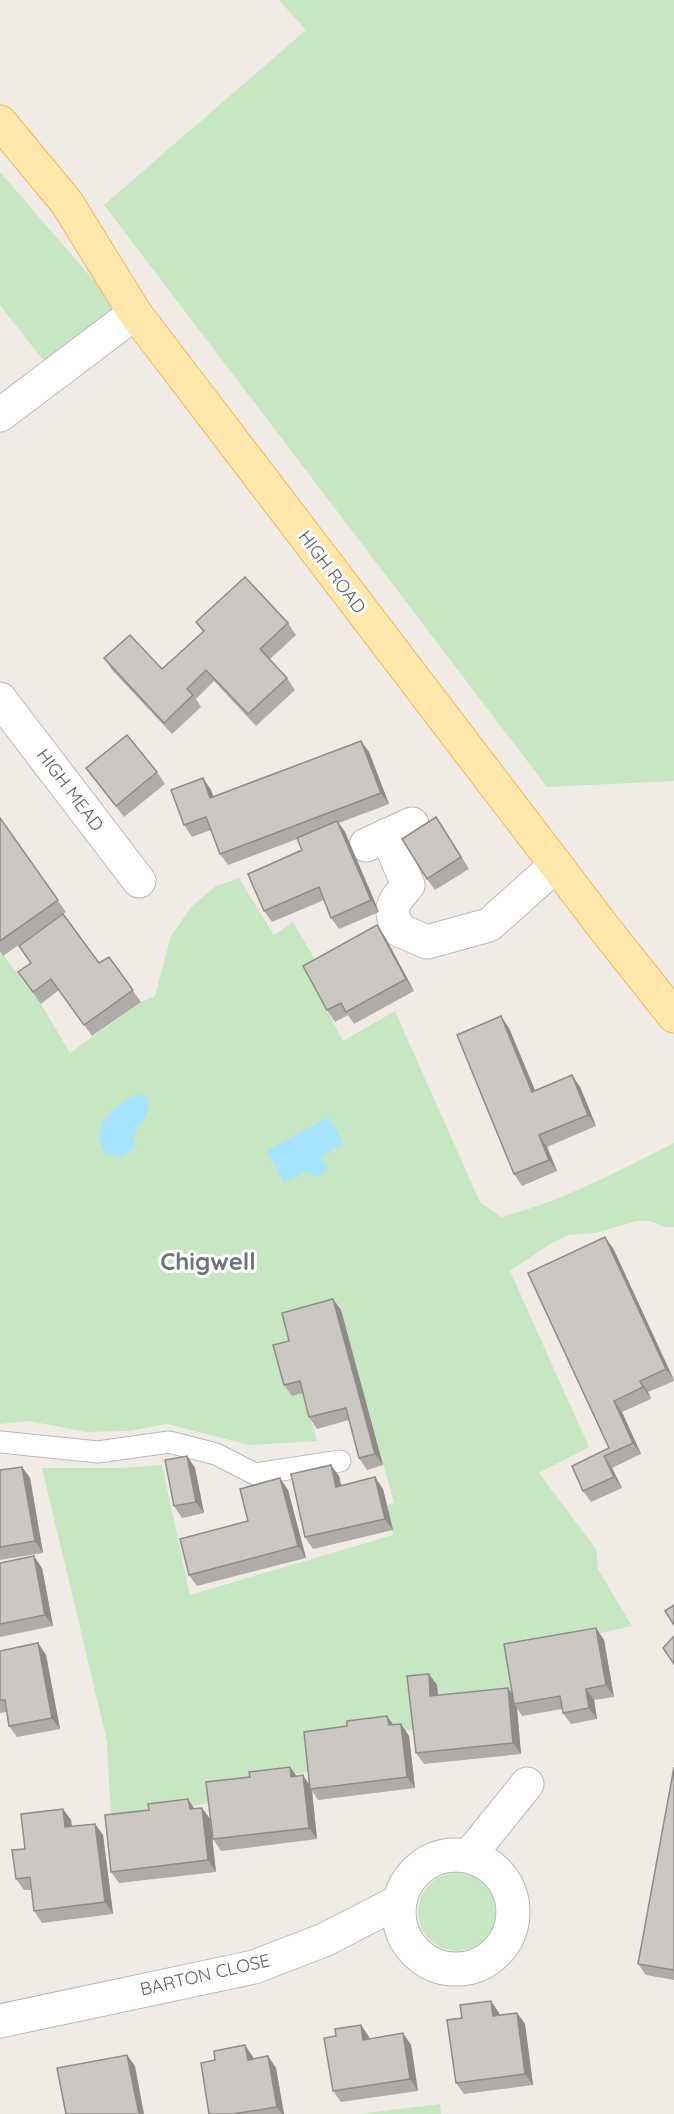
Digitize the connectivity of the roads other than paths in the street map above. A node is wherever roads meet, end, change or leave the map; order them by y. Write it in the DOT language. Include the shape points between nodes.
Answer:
graph roads {
  1 [pos="0,122"];
  2 [pos="135,313"];
  3 [pos="0,415"];
  4 [pos="0,699"];
  5 [pos="388,835"];
  6 [pos="556,865"];
  7 [pos="139,881"];
  8 [pos="674,1016"];
  9 [pos="0,1442"];
  10 [pos="340,1461"];
  11 [pos="527,1784"];
  12 [pos="470,1856"];
  13 [pos="400,1901"];
  14 [pos="0,2021"];
  1 -- 2 [label="main road, HIGH ROAD" via="67,203"];
  2 -- 3 [label="street"];
  2 -- 6 [label="main road, HIGH ROAD"];
  4 -- 7 [label="street, HIGH MEAD"];
  5 -- 6 [label="street" via="408,885 395,902 392,916 399,930 427,942 489,925"];
  6 -- 8 [label="main road, HIGH ROAD"];
  9 -- 10 [label="lane" via="98,1452 169,1442 216,1454 255,1474"];
  11 -- 12 [label="street"];
  12 -- 13 [label="street" via="450,1855 432,1860 417,1870"];
  12 -- 13 [label="street" via="488,1864 502,1878 511,1895 514,1915 509,1934 483,1964 445,1969 428,1963 404,1936 399,1919"];
  13 -- 14 [label="street, BARTON CLOSE" via="324,1940 254,1967"];
}
